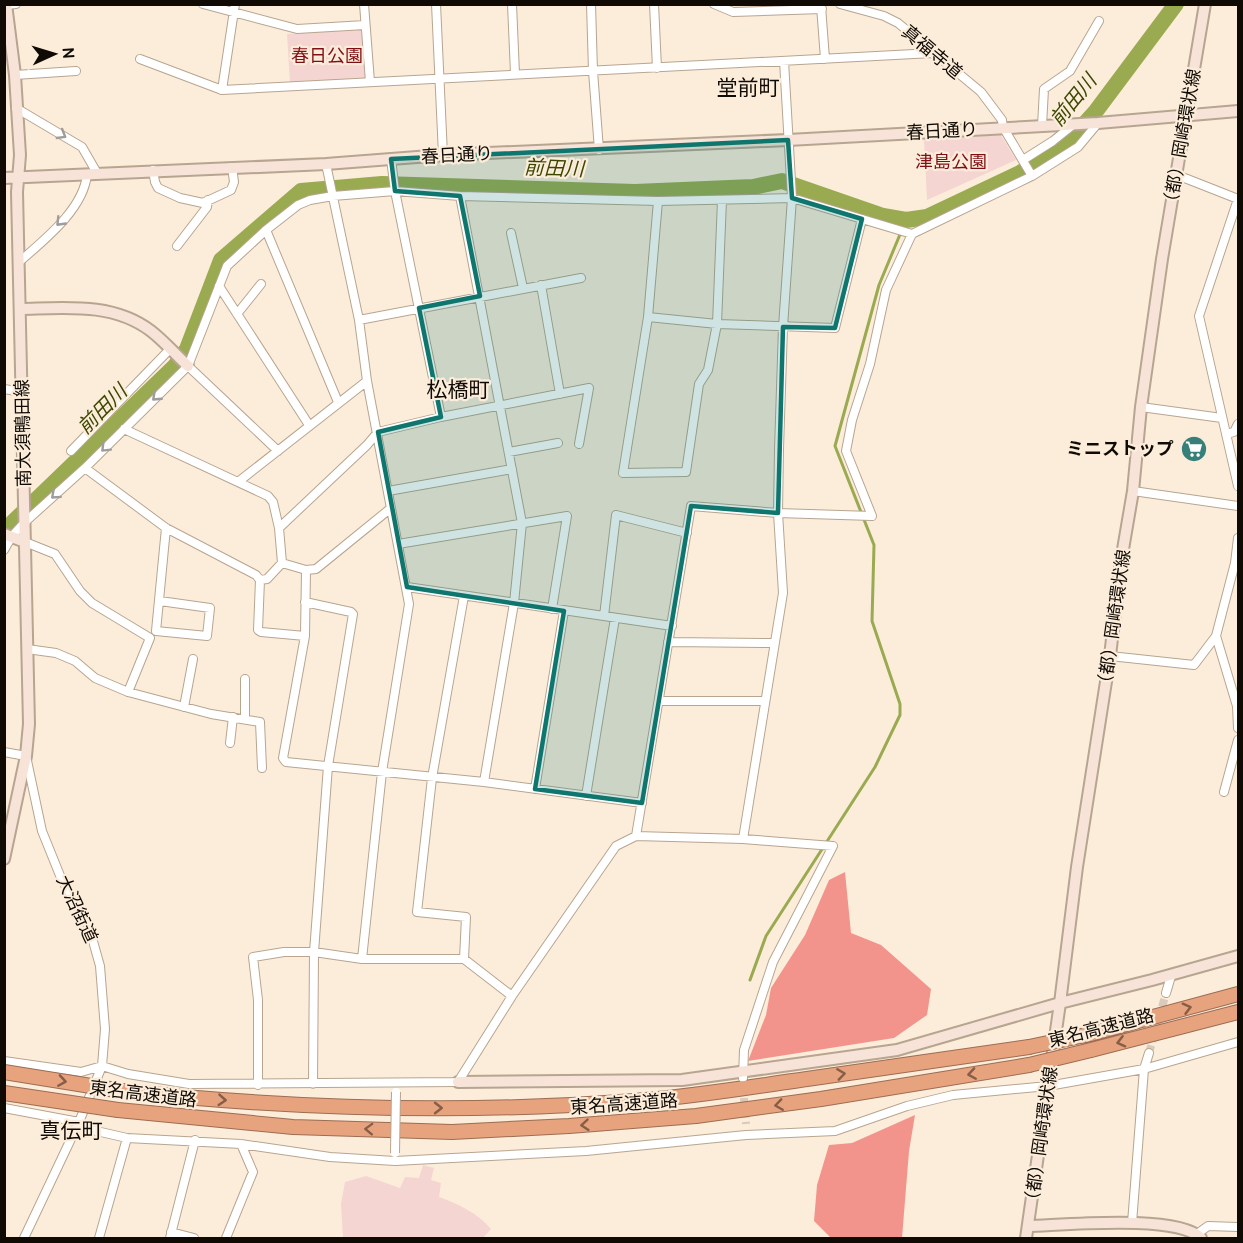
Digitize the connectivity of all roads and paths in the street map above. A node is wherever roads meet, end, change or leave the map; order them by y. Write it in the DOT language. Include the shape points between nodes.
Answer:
graph roads {
  1 [pos="16,4"];
  2 [pos="203,4"];
  3 [pos="364,4"];
  4 [pos="436,4"];
  5 [pos="512,4"];
  6 [pos="591,4"];
  7 [pos="654,4"];
  8 [pos="714,4"];
  9 [pos="840,4"];
  10 [pos="1205,4"];
  11 [pos="6,5"];
  12 [pos="821,7"];
  13 [pos="234,8"];
  14 [pos="1099,21"];
  15 [pos="365,25"];
  16 [pos="933,53"];
  17 [pos="141,59"];
  18 [pos="825,59"];
  19 [pos="784,61"];
  20 [pos="657,68"];
  21 [pos="76,70"];
  22 [pos="593,71"];
  23 [pos="515,74"];
  24 [pos="15,75"];
  25 [pos="439,77"];
  26 [pos="370,82"];
  27 [pos="222,90"];
  28 [pos="16,108"];
  29 [pos="1239,111"];
  30 [pos="1187,116"];
  31 [pos="1098,123"];
  32 [pos="1074,124"];
  33 [pos="1042,126"];
  34 [pos="1003,127"];
  35 [pos="788,140"];
  36 [pos="599,150"];
  37 [pos="442,155"];
  38 [pos="391,159"];
  39 [pos="1023,160"];
  40 [pos="326,164"];
  41 [pos="232,167"];
  42 [pos="153,171"];
  43 [pos="92,173"];
  44 [pos="1177,175"];
  45 [pos="19,176"];
  46 [pos="1032,176"];
  47 [pos="4,178"];
  48 [pos="395,191"];
  49 [pos="333,196"];
  50 [pos="460,196"];
  51 [pos="792,198"];
  52 [pos="1239,199"];
  53 [pos="208,200"];
  54 [pos="722,200"];
  55 [pos="657,201"];
  56 [pos="862,219"];
  57 [pos="266,230"];
  58 [pos="512,233"];
  59 [pos="912,234"];
  60 [pos="177,246"];
  61 [pos="19,262"];
  62 [pos="581,278"];
  63 [pos="261,284"];
  64 [pos="541,285"];
  65 [pos="219,286"];
  66 [pos="524,288"];
  67 [pos="480,296"];
  68 [pos="419,308"];
  69 [pos="20,309"];
  70 [pos="237,314"];
  71 [pos="648,317"];
  72 [pos="359,320"];
  73 [pos="717,324"];
  74 [pos="783,327"];
  75 [pos="173,352"];
  76 [pos="188,366"];
  77 [pos="367,381"];
  78 [pos="4,389"];
  79 [pos="22,392"];
  80 [pos="560,394"];
  81 [pos="338,402"];
  82 [pos="501,405"];
  83 [pos="1141,407"];
  84 [pos="441,417"];
  85 [pos="1222,418"];
  86 [pos="1239,424"];
  87 [pos="309,425"];
  88 [pos="124,429"];
  89 [pos="378,432"];
  90 [pos="1226,434"];
  91 [pos="558,443"];
  92 [pos="579,444"];
  93 [pos="71,451"];
  94 [pos="278,451"];
  95 [pos="509,452"];
  96 [pos="85,468"];
  97 [pos="512,469"];
  98 [pos="238,482"];
  99 [pos="1239,486"];
  100 [pos="388,491"];
  101 [pos="1132,491"];
  102 [pos="1239,506"];
  103 [pos="391,508"];
  104 [pos="778,513"];
  105 [pos="25,522"];
  106 [pos="522,523"];
  107 [pos="166,528"];
  108 [pos="279,528"];
  109 [pos="687,533"];
  110 [pos="8,535"];
  111 [pos="1239,538"];
  112 [pos="26,542"];
  113 [pos="398,544"];
  114 [pos="4,550"];
  115 [pos="282,563"];
  116 [pos="1237,564"];
  117 [pos="306,570"];
  118 [pos="260,580"];
  119 [pos="406,587"];
  120 [pos="464,596"];
  121 [pos="160,601"];
  122 [pos="305,602"];
  123 [pos="514,603"];
  124 [pos="552,609"];
  125 [pos="564,611"];
  126 [pos="604,616"];
  127 [pos="615,618"];
  128 [pos="672,626"];
  129 [pos="305,636"];
  130 [pos="1215,636"];
  131 [pos="668,642"];
  132 [pos="773,644"];
  133 [pos="27,649"];
  134 [pos="1110,656"];
  135 [pos="193,659"];
  136 [pos="246,679"];
  137 [pos="128,692"];
  138 [pos="659,701"];
  139 [pos="764,701"];
  140 [pos="184,707"];
  141 [pos="233,717"];
  142 [pos="245,719"];
  143 [pos="1239,728"];
  144 [pos="1239,740"];
  145 [pos="230,743"];
  146 [pos="4,752"];
  147 [pos="26,756"];
  148 [pos="328,766"];
  149 [pos="262,768"];
  150 [pos="382,772"];
  151 [pos="432,778"];
  152 [pos="484,782"];
  153 [pos="535,789"];
  154 [pos="1224,792"];
  155 [pos="586,796"];
  156 [pos="642,803"];
  157 [pos="636,836"];
  158 [pos="743,839"];
  159 [pos="4,860"];
  160 [pos="314,952"];
  161 [pos="1239,956"];
  162 [pos="362,959"];
  163 [pos="464,959"];
  164 [pos="1171,976"];
  165 [pos="1166,993"];
  166 [pos="1239,994"];
  167 [pos="512,996"];
  168 [pos="1060,1003"];
  169 [pos="1239,1012"];
  170 [pos="1239,1042"];
  171 [pos="1149,1053"];
  172 [pos="4,1061"];
  173 [pos="102,1066"];
  174 [pos="1144,1069"];
  175 [pos="4,1072"];
  176 [pos="743,1074"];
  177 [pos="396,1082"];
  178 [pos="458,1082"];
  179 [pos="313,1084"];
  180 [pos="258,1085"];
  181 [pos="1048,1086"];
  182 [pos="4,1093"];
  183 [pos="4,1108"];
  184 [pos="79,1122"];
  185 [pos="746,1124"];
  186 [pos="746,1135"];
  187 [pos="127,1138"];
  188 [pos="195,1140"];
  189 [pos="241,1144"];
  190 [pos="395,1157"];
  191 [pos="1132,1223"];
  192 [pos="1028,1226"];
  193 [pos="1239,1227"];
  194 [pos="170,1235"];
  195 [pos="1199,1236"];
  196 [pos="24,1239"];
  197 [pos="99,1239"];
  198 [pos="194,1239"];
  199 [pos="226,1239"];
  200 [pos="1026,1239"];
  1 -- 11 [label="street"];
  2 -- 13 [label="street"];
  3 -- 15 [label="street"];
  4 -- 25 [label="street"];
  5 -- 23 [label="street"];
  6 -- 22 [label="street"];
  7 -- 20 [label="street"];
  8 -- 12 [label="street" via="734,12"];
  9 -- 16 [label="street, 真福寺道" via="890,18"];
  10 -- 30 [label="street, （都）岡崎環状線"];
  11 -- 24 [label="street, 南大須鴨田線"];
  12 -- 18 [label="street"];
  13 -- 15 [label="street" via="297,29"];
  13 -- 27 [label="street"];
  14 -- 33 [label="street" via="1070,71 1044,89"];
  15 -- 26 [label="street"];
  16 -- 18 [label="street"];
  16 -- 34 [label="street, 真福寺道" via="981,92"];
  17 -- 27 [label="street"];
  18 -- 19 [label="street"];
  19 -- 20 [label="street"];
  19 -- 35 [label="street"];
  20 -- 22 [label="street"];
  21 -- 24 [label="street"];
  22 -- 23 [label="street"];
  22 -- 36 [label="street"];
  23 -- 25 [label="street"];
  24 -- 28 [label="street, 南大須鴨田線"];
  25 -- 26 [label="street"];
  25 -- 37 [label="street"];
  26 -- 27 [label="street"];
  28 -- 43 [label="street, one-way" via="82,147"];
  28 -- 45 [label="street, 南大須鴨田線"];
  29 -- 30 [label="street"];
  30 -- 31 [label="street"];
  30 -- 44 [label="street, （都）岡崎環状線"];
  31 -- 32 [label="street, 春日通り"];
  31 -- 46 [label="street" via="1078,147"];
  32 -- 33 [label="street, 春日通り"];
  32 -- 39 [label="street"];
  33 -- 34 [label="street, 春日通り"];
  34 -- 35 [label="street, 春日通り"];
  34 -- 39 [label="street, 真福寺道"];
  35 -- 36 [label="street, 春日通り"];
  35 -- 51 [label="street"];
  36 -- 37 [label="street, 春日通り"];
  37 -- 38 [label="street, 春日通り"];
  38 -- 40 [label="street, 春日通り"];
  38 -- 48 [label="street"];
  39 -- 46 [label="street, 真福寺道"];
  40 -- 41 [label="street, 春日通り"];
  40 -- 49 [label="street"];
  41 -- 42 [label="street, 春日通り"];
  41 -- 53 [label="street" via="231,190"];
  42 -- 43 [label="street, 春日通り"];
  42 -- 53 [label="street" via="158,188 180,198 203,203"];
  43 -- 45 [label="street, 春日通り"];
  43 -- 61 [label="street, one-way" via="75,207"];
  44 -- 52 [label="street"];
  44 -- 83 [label="street, （都）岡崎環状線"];
  45 -- 47 [label="street, 春日通り"];
  45 -- 61 [label="street, 南大須鴨田線"];
  46 -- 59 [label="street"];
  48 -- 49 [label="street"];
  48 -- 50 [label="street"];
  48 -- 68 [label="street"];
  49 -- 57 [label="street" via="298,205"];
  49 -- 72 [label="street"];
  50 -- 55 [label="street"];
  50 -- 67 [label="street"];
  51 -- 54 [label="street"];
  51 -- 56 [label="street"];
  51 -- 74 [label="street"];
  52 -- 85 [label="street" via="1199,316"];
  53 -- 60 [label="street" via="207,207"];
  54 -- 55 [label="street"];
  54 -- 73 [label="street"];
  55 -- 71 [label="street"];
  56 -- 59 [label="street"];
  56 -- 74 [label="street" via="835,328"];
  57 -- 65 [label="street" via="227,266"];
  57 -- 81 [label="street"];
  58 -- 66 [label="street"];
  59 -- 104 [label="street" via="886,290 846,451 872,516"];
  61 -- 69 [label="street, 南大須鴨田線"];
  62 -- 64 [label="street"];
  63 -- 70 [label="street"];
  64 -- 66 [label="street"];
  64 -- 80 [label="street"];
  65 -- 70 [label="street"];
  65 -- 76 [label="street"];
  66 -- 67 [label="street"];
  67 -- 68 [label="street"];
  67 -- 82 [label="street"];
  68 -- 72 [label="street"];
  68 -- 84 [label="street"];
  69 -- 75 [label="street" via="89,307 121,315 150,330"];
  69 -- 79 [label="street, 南大須鴨田線"];
  70 -- 87 [label="street"];
  71 -- 73 [label="street"];
  71 -- 73 [label="street" via="623,473 686,472 699,384 708,370"];
  72 -- 77 [label="street"];
  73 -- 74 [label="street"];
  74 -- 104 [label="street"];
  75 -- 76 [label="street"];
  75 -- 93 [label="street"];
  76 -- 88 [label="street, one-way"];
  76 -- 94 [label="street"];
  77 -- 81 [label="street"];
  77 -- 89 [label="street"];
  78 -- 79 [label="street"];
  79 -- 105 [label="street, 南大須鴨田線"];
  80 -- 82 [label="street"];
  80 -- 92 [label="street" via="589,388"];
  81 -- 87 [label="street"];
  82 -- 84 [label="street"];
  82 -- 95 [label="street"];
  83 -- 85 [label="street"];
  83 -- 101 [label="street, （都）岡崎環状線"];
  84 -- 89 [label="street"];
  85 -- 90 [label="street"];
  86 -- 90 [label="street" via="1234,432"];
  87 -- 94 [label="street"];
  88 -- 96 [label="street, one-way"];
  88 -- 98 [label="street"];
  89 -- 100 [label="street"];
  89 -- 108 [label="street"];
  90 -- 99 [label="street"];
  91 -- 95 [label="street"];
  94 -- 98 [label="street"];
  95 -- 97 [label="street"];
  96 -- 105 [label="street, one-way"];
  96 -- 107 [label="street"];
  97 -- 100 [label="street"];
  97 -- 106 [label="street"];
  98 -- 108 [label="street" via="268,496"];
  100 -- 103 [label="street"];
  101 -- 102 [label="street"];
  101 -- 134 [label="street, （都）岡崎環状線"];
  103 -- 113 [label="street"];
  103 -- 117 [label="street" via="316,569"];
  104 -- 109 [label="street" via="691,506"];
  104 -- 132 [label="street" via="783,593"];
  105 -- 110 [label="street"];
  105 -- 112 [label="street, 南大須鴨田線"];
  106 -- 113 [label="street"];
  106 -- 123 [label="street"];
  106 -- 124 [label="street" via="567,516"];
  107 -- 118 [label="street"];
  107 -- 121 [label="street"];
  108 -- 115 [label="street"];
  109 -- 126 [label="street" via="616,515"];
  109 -- 128 [label="street"];
  110 -- 112 [label="street"];
  110 -- 114 [label="street"];
  111 -- 116 [label="street"];
  112 -- 133 [label="street, 南大須鴨田線"];
  112 -- 137 [label="street" via="55,554 92,603 150,638"];
  113 -- 119 [label="street"];
  115 -- 117 [label="street"];
  115 -- 118 [label="street" via="267,579"];
  116 -- 130 [label="street"];
  117 -- 122 [label="street"];
  118 -- 129 [label="street" via="258,630"];
  119 -- 120 [label="street"];
  119 -- 150 [label="street" via="409,604"];
  120 -- 123 [label="street"];
  120 -- 151 [label="street"];
  121 -- 121 [label="street" via="156,631 207,636 210,608"];
  122 -- 129 [label="street"];
  122 -- 148 [label="street" via="353,614"];
  123 -- 124 [label="street"];
  123 -- 152 [label="street"];
  124 -- 125 [label="street"];
  125 -- 126 [label="street"];
  125 -- 153 [label="street"];
  126 -- 127 [label="street"];
  127 -- 128 [label="street"];
  127 -- 155 [label="street"];
  128 -- 131 [label="street"];
  129 -- 148 [label="street" via="283,758 286,762"];
  130 -- 134 [label="street" via="1194,664"];
  130 -- 143 [label="street" via="1237,706"];
  131 -- 132 [label="street"];
  131 -- 138 [label="street"];
  132 -- 139 [label="street"];
  133 -- 137 [label="street" via="56,653 75,661 95,678"];
  133 -- 147 [label="street, 南大須鴨田線"];
  134 -- 168 [label="street, （都）岡崎環状線"];
  135 -- 140 [label="street"];
  136 -- 142 [label="street"];
  137 -- 140 [label="street"];
  138 -- 139 [label="street"];
  138 -- 156 [label="street"];
  139 -- 158 [label="street"];
  140 -- 141 [label="street"];
  141 -- 142 [label="street"];
  141 -- 145 [label="street"];
  142 -- 149 [label="street" via="261,722"];
  144 -- 154 [label="street"];
  146 -- 147 [label="street"];
  147 -- 159 [label="street, 南大須鴨田線"];
  147 -- 173 [label="street, 大沼街道" via="42,831 61,878 89,927 100,966 105,1029"];
  148 -- 150 [label="street"];
  148 -- 160 [label="street"];
  150 -- 151 [label="street"];
  150 -- 162 [label="street"];
  151 -- 152 [label="street"];
  151 -- 163 [label="street" via="417,912 466,917"];
  152 -- 153 [label="street"];
  153 -- 155 [label="street"];
  155 -- 156 [label="street"];
  156 -- 157 [label="street"];
  157 -- 158 [label="street"];
  157 -- 167 [label="street" via="616,846"];
  158 -- 176 [label="street" via="833,846 773,962 744,1050"];
  160 -- 162 [label="street"];
  160 -- 179 [label="street"];
  160 -- 180 [label="street" via="253,957 258,1000"];
  161 -- 164 [label="street"];
  162 -- 163 [label="street"];
  163 -- 167 [label="street"];
  164 -- 165 [label="street"];
  164 -- 168 [label="street"];
  175 -- 166 [label="highway, 東名高速道路, one-way, bridge" via="122,1091 293,1106 515,1108 636,1101 1029,1047"];
  167 -- 178 [label="street"];
  168 -- 176 [label="street" via="897,1050"];
  168 -- 181 [label="street, （都）岡崎環状線"];
  169 -- 182 [label="highway, 東名高速道路, one-way, bridge" via="1029,1065 696,1116 546,1128 452,1132 292,1127 118,1110"];
  170 -- 174 [label="street"];
  171 -- 174 [label="street"];
  172 -- 173 [label="street" via="81,1072"];
  173 -- 180 [label="street" via="189,1084"];
  173 -- 184 [label="street, 大沼街道"];
  174 -- 181 [label="street"];
  174 -- 191 [label="street"];
  176 -- 178 [label="street" via="682,1080"];
  177 -- 178 [label="street"];
  177 -- 179 [label="street"];
  177 -- 190 [label="street, bridge"];
  179 -- 180 [label="street"];
  181 -- 186 [label="street" via="953,1095 835,1131"];
  181 -- 192 [label="street, （都）岡崎環状線"];
  183 -- 184 [label="street"];
  184 -- 187 [label="street" via="92,1130"];
  184 -- 196 [label="street"];
  185 -- 186 [label="street"];
  186 -- 190 [label="street" via="586,1151"];
  187 -- 188 [label="street"];
  187 -- 197 [label="street"];
  188 -- 189 [label="street"];
  188 -- 194 [label="street"];
  189 -- 190 [label="street" via="330,1157"];
  189 -- 199 [label="street" via="253,1172"];
  191 -- 192 [label="street"];
  191 -- 195 [label="street" via="1173,1226"];
  192 -- 200 [label="street, （都）岡崎環状線"];
  193 -- 195 [label="street" via="1208,1226"];
  194 -- 198 [label="street"];
}
